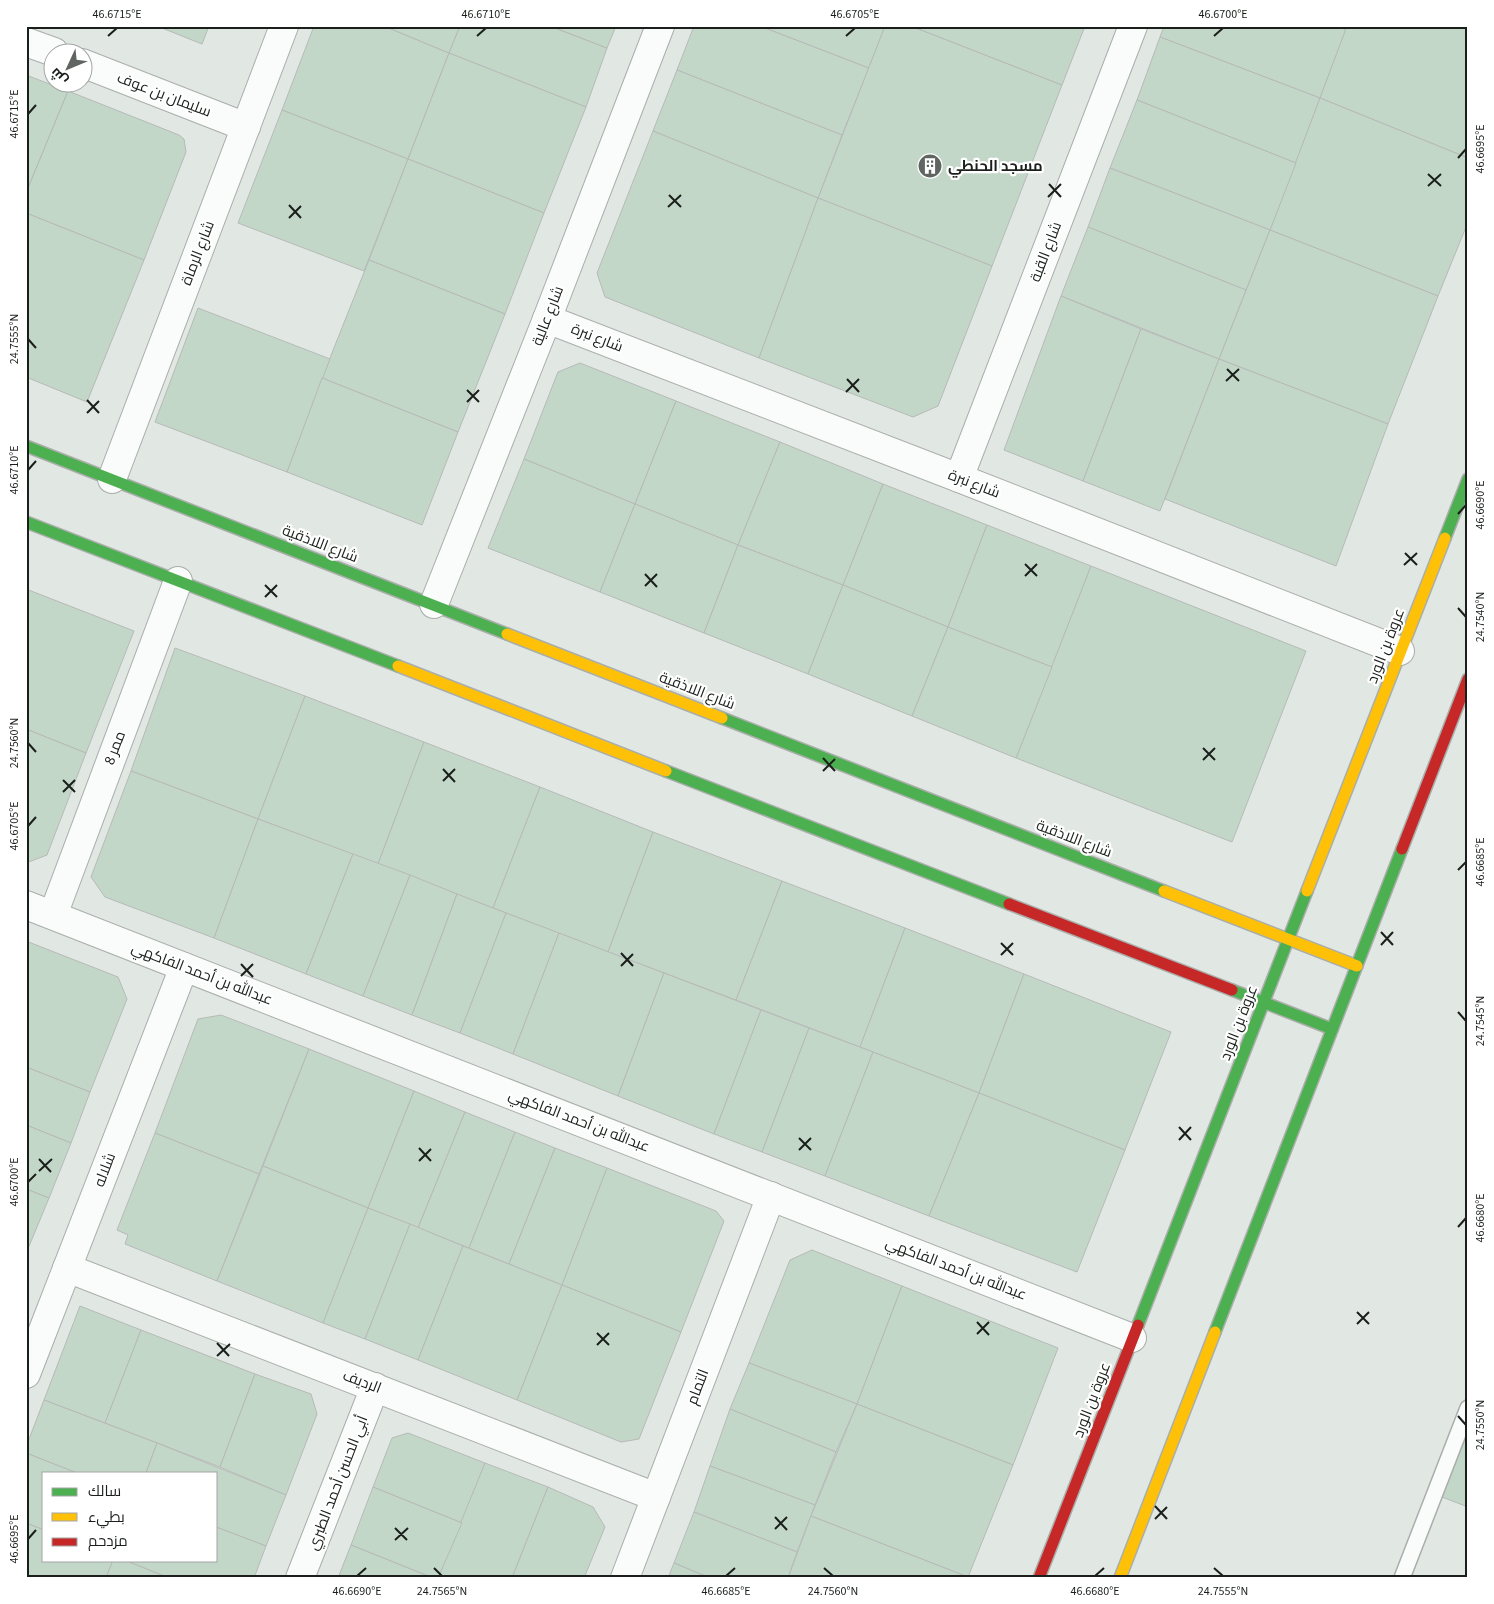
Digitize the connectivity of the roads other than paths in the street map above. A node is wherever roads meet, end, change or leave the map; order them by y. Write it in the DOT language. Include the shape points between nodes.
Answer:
graph roads {
  1 [pos="284,26"];
  2 [pos="660,26"];
  3 [pos="1133,26"];
  4 [pos="26,42"];
  5 [pos="42,48"];
  6 [pos="92,68"];
  7 [pos="246,127"];
  8 [pos="548,319"];
  9 [pos="26,446"];
  10 [pos="959,478"];
  11 [pos="112,479"];
  12 [pos="1468,479"];
  13 [pos="26,522"];
  14 [pos="178,581"];
  15 [pos="434,604"];
  16 [pos="1400,651"];
  17 [pos="1468,679"];
  18 [pos="26,905"];
  19 [pos="53,915"];
  20 [pos="1288,939"];
  21 [pos="1357,966"];
  22 [pos="184,967"];
  23 [pos="1263,1002"];
  24 [pos="1332,1029"];
  25 [pos="771,1196"];
  26 [pos="67,1268"];
  27 [pos="1132,1338"];
  28 [pos="26,1374"];
  29 [pos="375,1387"];
  30 [pos="1468,1408"];
  31 [pos="656,1496"];
  32 [pos="300,1578"];
  33 [pos="625,1578"];
  34 [pos="1039,1578"];
  35 [pos="1120,1578"];
  36 [pos="1402,1578"];
  1 -- 7 [label="street, شارع الرماة"];
  2 -- 8 [label="street, شارع عالية"];
  3 -- 10 [label="street, شارع القبة"];
  4 -- 5 [label="street"];
  6 -- 7 [label="street, سليمان بن عوف"];
  7 -- 11 [label="street, شارع الرماة"];
  8 -- 10 [label="street, شارع نبرة"];
  8 -- 15 [label="street, شارع عالية"];
  9 -- 11 [label="street, شارع اللاذقية"];
  10 -- 16 [label="street, شارع نبرة"];
  11 -- 15 [label="street, شارع اللاذقية"];
  12 -- 16 [label="street, عروة بن الورد"];
  13 -- 14 [label="street"];
  14 -- 19 [label="street, ممر 8"];
  14 -- 23 [label="street"];
  15 -- 20 [label="street, شارع اللاذقية"];
  16 -- 20 [label="street, عروة بن الورد"];
  17 -- 21 [label="street"];
  18 -- 19 [label="street, عبدالله بن أحمد الفاكهي"];
  19 -- 22 [label="street, عبدالله بن أحمد الفاكهي"];
  20 -- 21 [label="street, شارع اللاذقية"];
  20 -- 23 [label="street, عروة بن الورد"];
  21 -- 24 [label="street"];
  22 -- 25 [label="street, عبدالله بن أحمد الفاكهي"];
  22 -- 26 [label="street, شلاله"];
  23 -- 24 [label="street"];
  23 -- 27 [label="street, عروة بن الورد"];
  24 -- 35 [label="street"];
  25 -- 27 [label="street, عبدالله بن أحمد الفاكهي"];
  25 -- 31 [label="street, التمام"];
  26 -- 28 [label="street, شلاله"];
  26 -- 29 [label="street, الرديف"];
  27 -- 34 [label="street, عروة بن الورد"];
  29 -- 31 [label="street, الرديف"];
  29 -- 32 [label="street, أبي الحسن أحمد الطبري"];
  30 -- 36 [label="lane"];
  31 -- 33 [label="street, التمام"];
}
